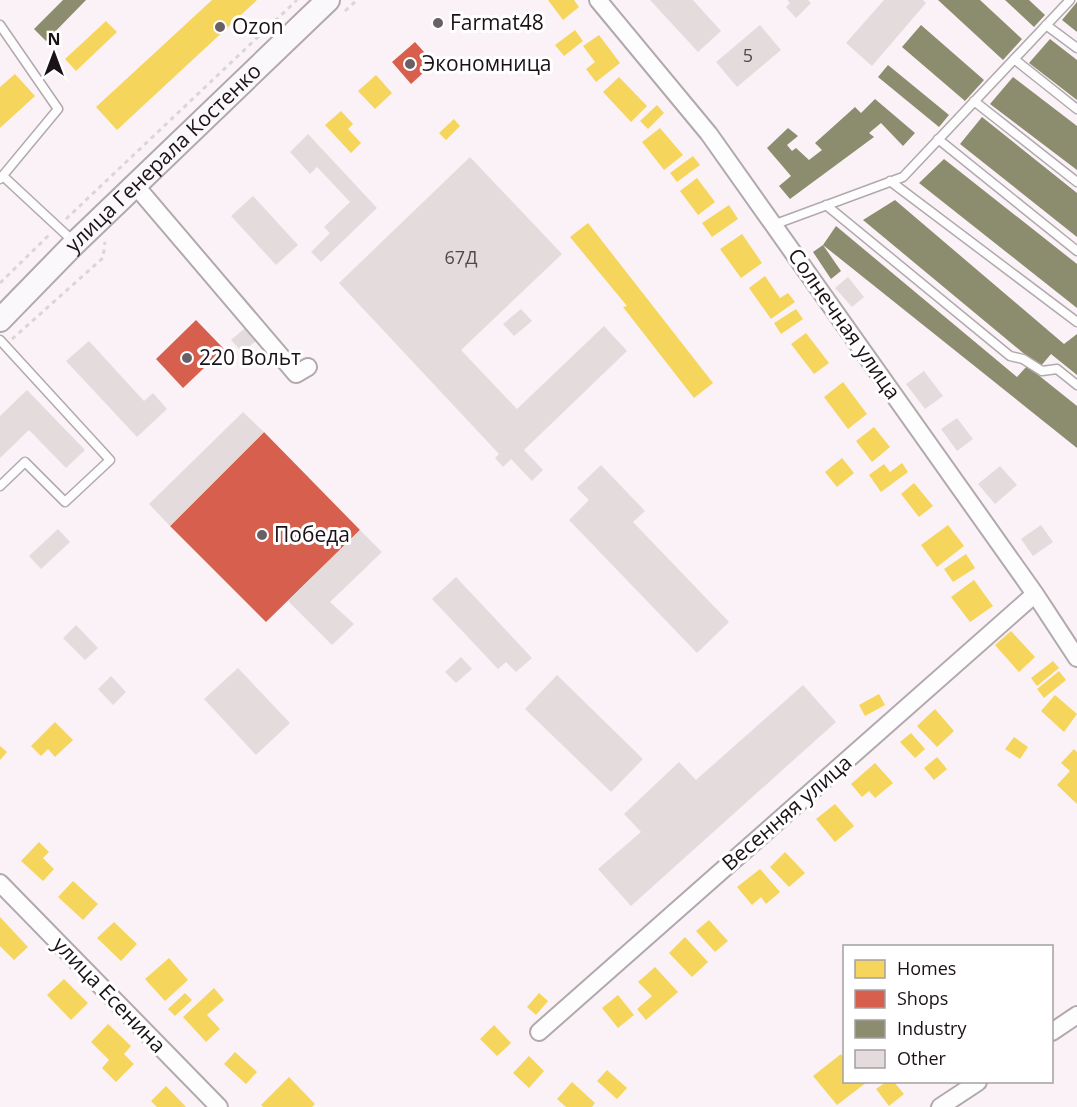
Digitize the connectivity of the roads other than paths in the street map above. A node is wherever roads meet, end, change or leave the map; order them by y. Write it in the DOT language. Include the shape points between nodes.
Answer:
graph roads {
  1 [pos="328,0"];
  2 [pos="598,0"];
  3 [pos="1070,0"];
  4 [pos="0,25"];
  5 [pos="1046,25"];
  6 [pos="1077,48"];
  7 [pos="1014,59"];
  8 [pos="974,101"];
  9 [pos="1077,109"];
  10 [pos="938,139"];
  11 [pos="2,178"];
  12 [pos="890,181"];
  13 [pos="1077,182"];
  14 [pos="135,185"];
  15 [pos="826,205"];
  16 [pos="773,225"];
  17 [pos="75,243"];
  18 [pos="1077,251"];
  19 [pos="0,320"];
  20 [pos="1077,322"];
  21 [pos="0,340"];
  22 [pos="308,367"];
  23 [pos="1077,385"];
  24 [pos="0,486"];
  25 [pos="1035,594"];
  26 [pos="1077,658"];
  27 [pos="0,883"];
  28 [pos="1077,1015"];
  29 [pos="1053,1031"];
  30 [pos="539,1032"];
  31 [pos="976,1083"];
  32 [pos="219,1107"];
  33 [pos="940,1107"];
  1 -- 14 [label="main road, улица Генерала Костенко"];
  2 -- 16 [label="street, Солнечная улица" via="709,134"];
  3 -- 5 [label="lane"];
  4 -- 11 [label="lane" via="58,109"];
  5 -- 6 [label="lane"];
  5 -- 7 [label="lane"];
  7 -- 8 [label="lane"];
  7 -- 9 [label="lane"];
  8 -- 10 [label="lane"];
  8 -- 13 [label="lane"];
  10 -- 12 [label="lane" via="903,177"];
  10 -- 18 [label="lane"];
  11 -- 17 [label="lane"];
  12 -- 15 [label="lane"];
  12 -- 20 [label="lane"];
  14 -- 17 [label="main road, улица Генерала Костенко"];
  14 -- 22 [label="street" via="296,374"];
  15 -- 16 [label="lane"];
  15 -- 23 [label="lane" via="1010,356 1023,359 1042,372 1057,369"];
  16 -- 25 [label="street, Солнечная улица"];
  17 -- 19 [label="main road, улица Генерала Костенко"];
  21 -- 24 [label="lane" via="110,460 64,502 25,462"];
  25 -- 26 [label="street, Солнечная улица"];
  25 -- 30 [label="street, Весенняя улица"];
  27 -- 32 [label="street, улица Есенина"];
  28 -- 29 [label="street"];
  31 -- 33 [label="street"];
}
